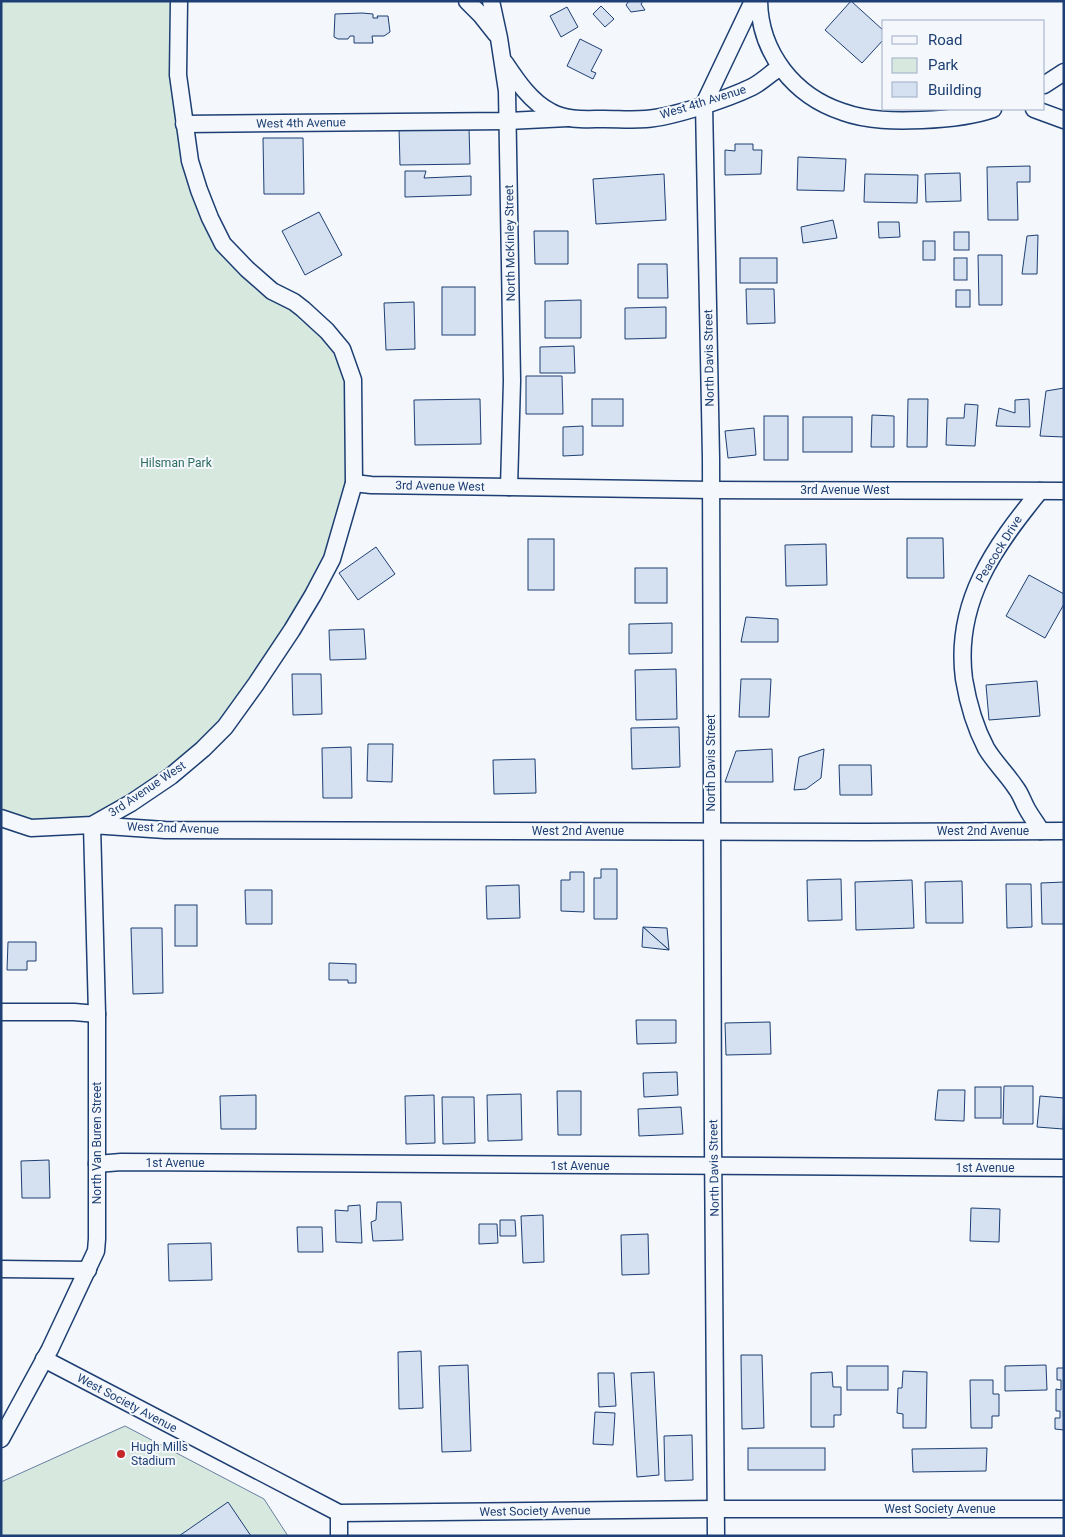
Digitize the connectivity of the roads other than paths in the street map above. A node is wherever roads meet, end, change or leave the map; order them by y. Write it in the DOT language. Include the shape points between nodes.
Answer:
graph roads {
  1 [pos="178,1"];
  2 [pos="467,1"];
  3 [pos="491,1"];
  4 [pos="753,1"];
  5 [pos="759,1"];
  6 [pos="499,38"];
  7 [pos="503,60"];
  8 [pos="780,67"];
  9 [pos="1064,72"];
  10 [pos="1045,84"];
  11 [pos="704,104"];
  12 [pos="989,110"];
  13 [pos="1037,110"];
  14 [pos="568,118"];
  15 [pos="1064,120"];
  16 [pos="507,121"];
  17 [pos="184,124"];
  18 [pos="354,483"];
  19 [pos="509,487"];
  20 [pos="710,490"];
  21 [pos="1064,490"];
  22 [pos="1040,491"];
  23 [pos="1,818"];
  24 [pos="92,825"];
  25 [pos="1064,830"];
  26 [pos="1041,831"];
  27 [pos="712,832"];
  28 [pos="1,1012"];
  29 [pos="98,1014"];
  30 [pos="97,1164"];
  31 [pos="714,1167"];
  32 [pos="1064,1168"];
  33 [pos="1,1269"];
  34 [pos="88,1270"];
  35 [pos="44,1359"];
  36 [pos="1,1439"];
  37 [pos="716,1509"];
  38 [pos="1064,1509"];
  39 [pos="339,1513"];
  40 [pos="340,1536"];
  41 [pos="716,1536"];
  1 -- 17 [label="street" via="178,75"];
  2 -- 6 [label="street"];
  3 -- 6 [label="street, North McKinley Street"];
  4 -- 11 [label="street, North Davis Street"];
  5 -- 8 [label="street" via="763,31"];
  6 -- 7 [label="street, North McKinley Street"];
  7 -- 14 [label="street, West 4th Avenue" via="539,105"];
  7 -- 16 [label="street, North McKinley Street"];
  8 -- 11 [label="street, West 4th Avenue" via="753,86"];
  8 -- 12 [label="street" via="788,78 821,103 868,118 934,120"];
  9 -- 10 [label="street"];
  11 -- 14 [label="street, West 4th Avenue" via="647,119"];
  11 -- 20 [label="street, North Davis Street"];
  13 -- 15 [label="street"];
  14 -- 16 [label="street, West 4th Avenue"];
  16 -- 17 [label="street, West 4th Avenue"];
  16 -- 19 [label="street, North McKinley Street" via="512,381"];
  17 -- 18 [label="street" via="199,190 224,244 272,291 294,302 327,331 346,357 353,380"];
  18 -- 19 [label="street, 3rd Avenue West"];
  18 -- 24 [label="street, 3rd Avenue West" via="332,558 321,580 292,630 224,727 171,776"];
  19 -- 20 [label="street, 3rd Avenue West"];
  20 -- 22 [label="street, 3rd Avenue West"];
  20 -- 27 [label="street, North Davis Street"];
  21 -- 22 [label="street, 3rd Avenue West"];
  22 -- 26 [label="street, Peacock Drive" via="1015,521 978,581 967,612 962,662 966,693 987,749 1018,790"];
  23 -- 24 [label="street, 3rd Avenue West" via="32,828"];
  24 -- 27 [label="street, West 2nd Avenue" via="165,830"];
  24 -- 29 [label="street, North Van Buren Street"];
  25 -- 26 [label="street, West 2nd Avenue"];
  26 -- 27 [label="street, West 2nd Avenue"];
  27 -- 31 [label="street, North Davis Street"];
  28 -- 29 [label="street"];
  29 -- 30 [label="street, North Van Buren Street"];
  30 -- 31 [label="street, 1st Avenue"];
  30 -- 34 [label="street, North Van Buren Street" via="96,1251"];
  31 -- 32 [label="street, 1st Avenue"];
  31 -- 37 [label="street, North Davis Street"];
  33 -- 34 [label="street"];
  34 -- 35 [label="street, North Van Buren Street"];
  35 -- 36 [label="street, North Van Buren Street"];
  35 -- 39 [label="street, West Society Avenue"];
  37 -- 38 [label="street, West Society Avenue"];
  37 -- 39 [label="street, West Society Avenue"];
  37 -- 41 [label="street, North Davis Street"];
  39 -- 40 [label="street"];
}
